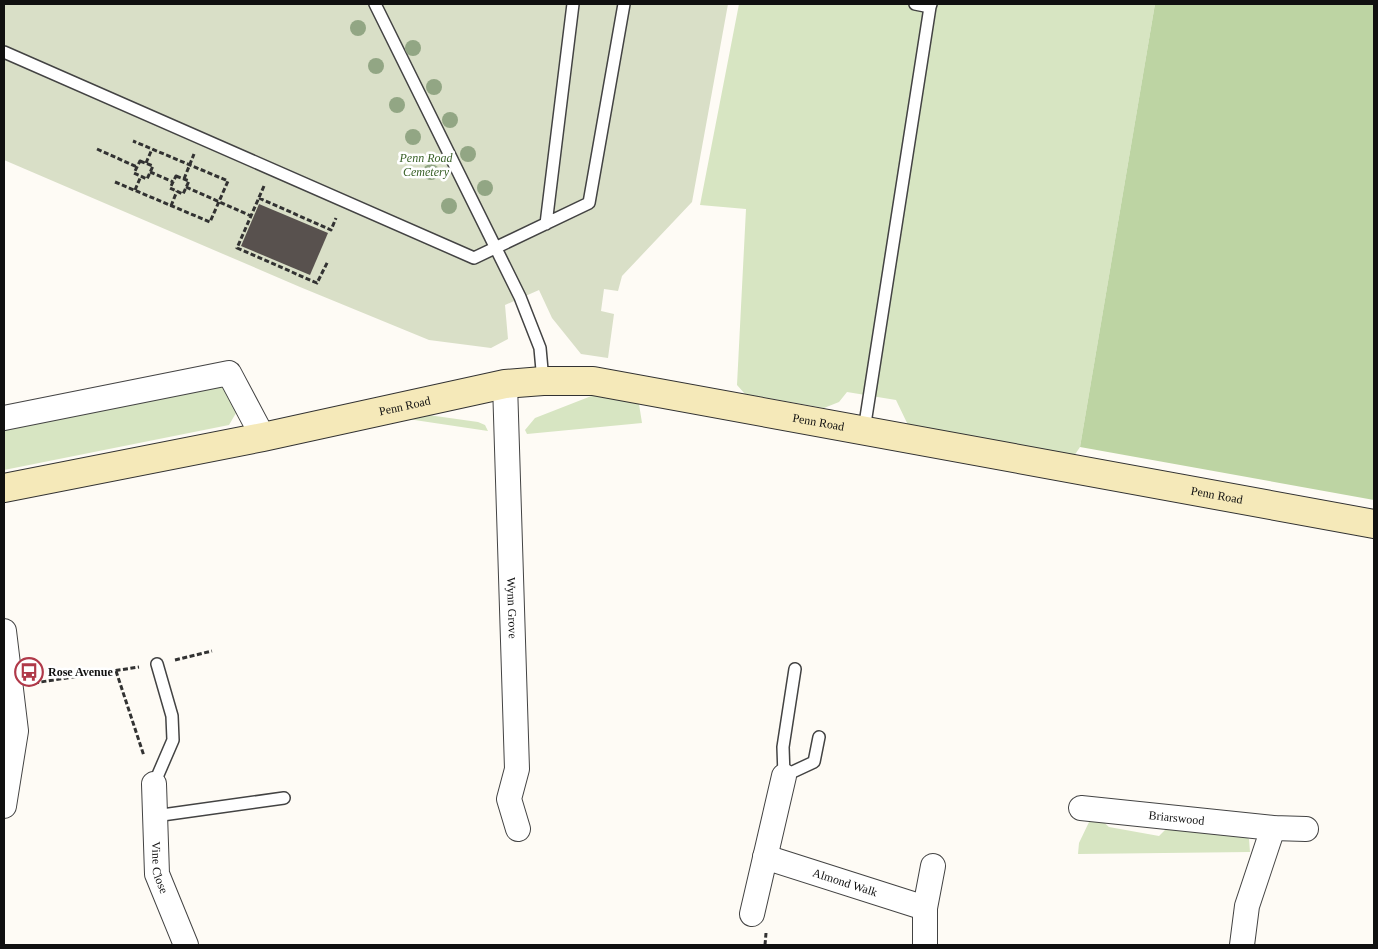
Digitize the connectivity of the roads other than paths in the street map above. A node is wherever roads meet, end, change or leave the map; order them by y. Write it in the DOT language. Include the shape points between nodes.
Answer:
graph roads {
  1 [pos="375,4"];
  2 [pos="573,4"];
  3 [pos="624,4"];
  4 [pos="914,4"];
  5 [pos="931,5"];
  6 [pos="4,52"];
  7 [pos="546,224"];
  8 [pos="495,247"];
  9 [pos="543,381"];
  10 [pos="506,384"];
  11 [pos="4,418"];
  12 [pos="864,430"];
  13 [pos="263,437"];
  14 [pos="4,488"];
  15 [pos="1374,524"];
  16 [pos="4,632"];
  17 [pos="156,664"];
  18 [pos="795,669"];
  19 [pos="819,737"];
  20 [pos="784,776"];
  21 [pos="154,784"];
  22 [pos="284,798"];
  23 [pos="4,806"];
  24 [pos="1081,808"];
  25 [pos="155,816"];
  26 [pos="1273,828"];
  27 [pos="518,829"];
  28 [pos="1306,829"];
  29 [pos="765,857"];
  30 [pos="933,866"];
  31 [pos="925,908"];
  32 [pos="752,914"];
  33 [pos="186,945"];
  34 [pos="925,945"];
  35 [pos="1242,945"];
  1 -- 8 [label="lane"];
  2 -- 7 [label="lane"];
  3 -- 7 [label="lane" via="589,203"];
  4 -- 5 [label="lane"];
  5 -- 12 [label="lane"];
  6 -- 8 [label="lane" via="474,258"];
  7 -- 8 [label="lane"];
  8 -- 9 [label="lane" via="533,328 540,348"];
  9 -- 10 [label="main road, Penn Road"];
  9 -- 12 [label="main road, Penn Road" via="594,381"];
  10 -- 13 [label="main road, Penn Road"];
  10 -- 27 [label="street, Wynn Grove" via="517,769 509,799"];
  11 -- 13 [label="street" via="228,373"];
  12 -- 15 [label="main road, Penn Road"];
  13 -- 14 [label="main road, Penn Road"];
  16 -- 23 [label="street" via="16,731"];
  17 -- 21 [label="lane" via="172,716 173,740"];
  18 -- 20 [label="lane" via="783,748"];
  19 -- 20 [label="lane" via="814,762"];
  20 -- 29 [label="street"];
  21 -- 25 [label="street, Vine Close"];
  22 -- 25 [label="lane"];
  24 -- 26 [label="street, Briarswood"];
  25 -- 33 [label="street, Vine Close" via="157,874"];
  26 -- 28 [label="street, Briarswood"];
  26 -- 35 [label="street" via="1247,906"];
  29 -- 31 [label="street, Almond Walk"];
  29 -- 32 [label="street"];
  30 -- 31 [label="street"];
  31 -- 34 [label="street"];
}
